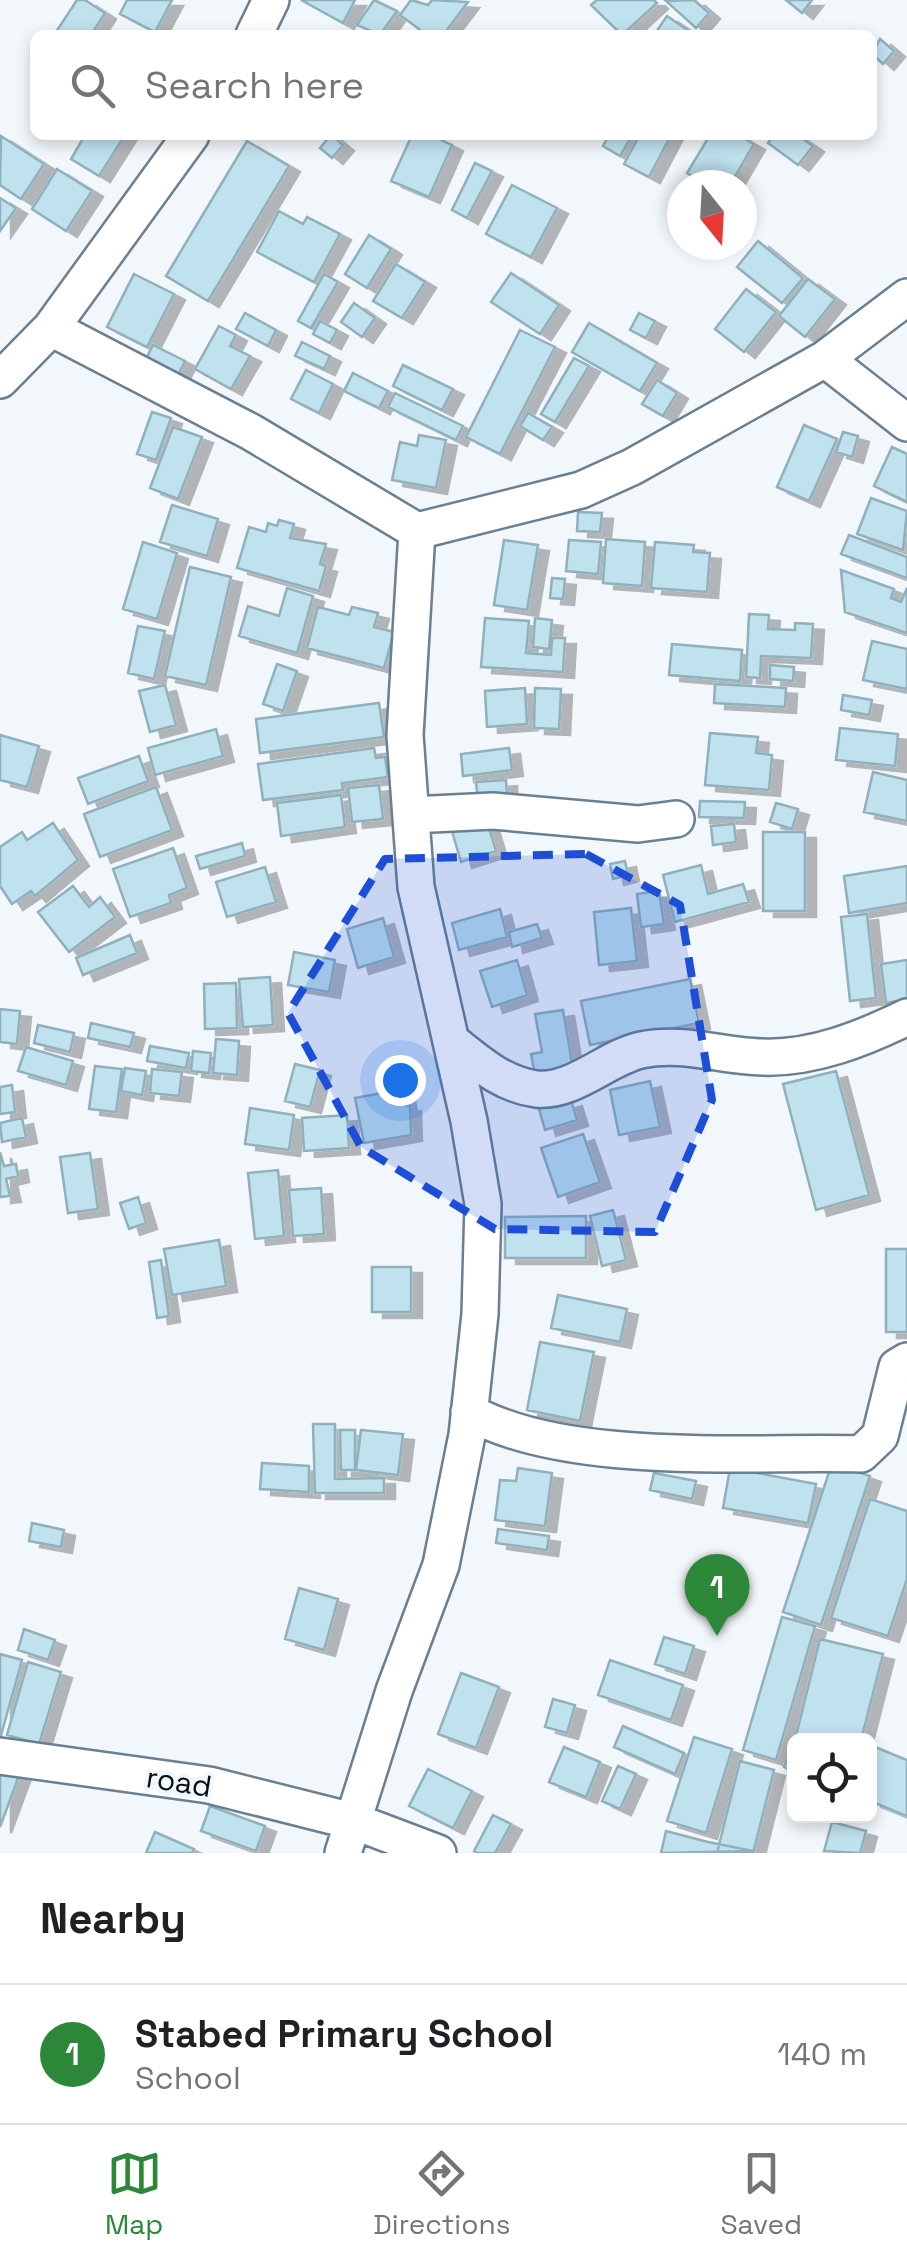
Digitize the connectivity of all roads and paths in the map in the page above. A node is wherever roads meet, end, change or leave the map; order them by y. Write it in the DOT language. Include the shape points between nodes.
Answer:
graph roads {
  1 [pos="271,0"];
  2 [pos="256,30"];
  3 [pos="187,140"];
  4 [pos="907,297"];
  5 [pos="51,328"];
  6 [pos="824,359"];
  7 [pos="0,380"];
  8 [pos="907,424"];
  9 [pos="417,530"];
  10 [pos="410,815"];
  11 [pos="676,819"];
  12 [pos="907,1018"];
  13 [pos="451,1041"];
  14 [pos="907,1362"];
  15 [pos="470,1412"];
  16 [pos="0,1756"];
  17 [pos="349,1837"];
  18 [pos="438,1853"];
  1 -- 2 [label="street"];
  3 -- 5 [label="street"];
  4 -- 6 [label="street"];
  5 -- 7 [label="street"];
  5 -- 9 [label="street" via="251,432"];
  6 -- 8 [label="street"];
  6 -- 9 [label="street" via="580,490"];
  9 -- 10 [label="street" via="405,736"];
  10 -- 11 [label="street" via="493,811 638,824"];
  10 -- 13 [label="street" via="416,887"];
  12 -- 13 [label="street" via="799,1057 672,1045 645,1050 542,1090 509,1084"];
  13 -- 15 [label="street" via="483,1204"];
  14 -- 15 [label="street" via="898,1367 880,1436 861,1454 614,1450 500,1429"];
  15 -- 17 [label="street" via="440,1565"];
  16 -- 17 [label="street, road" via="210,1786"];
  17 -- 18 [label="street, road"];
}
